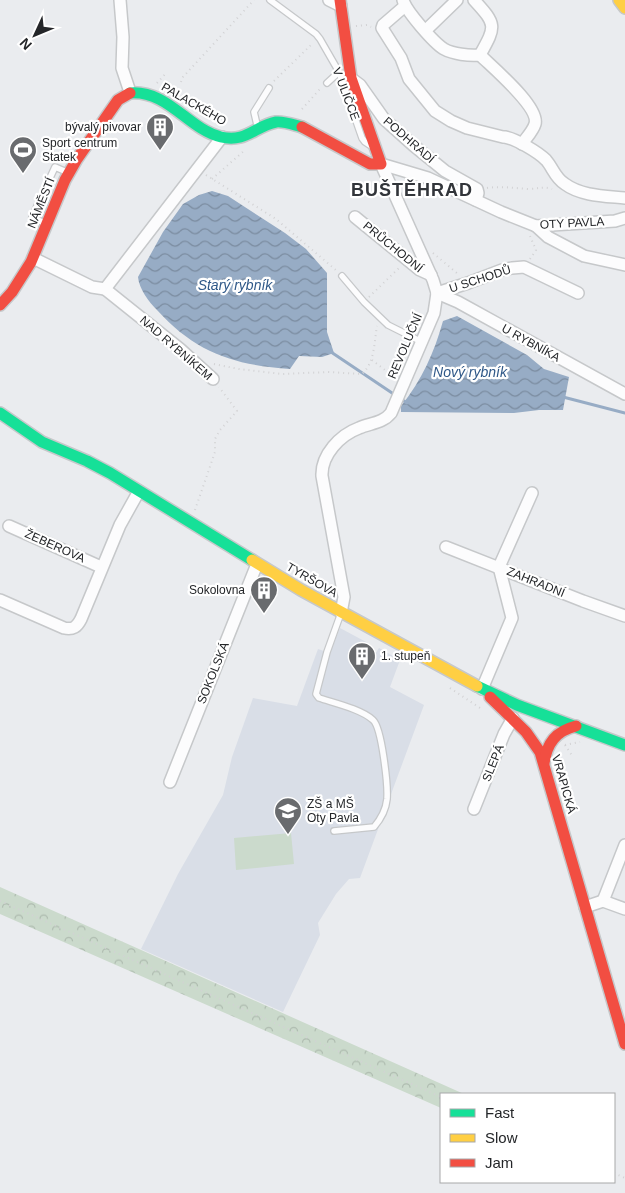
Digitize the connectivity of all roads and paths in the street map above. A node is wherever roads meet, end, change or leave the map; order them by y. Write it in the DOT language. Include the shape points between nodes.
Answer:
graph roads {
  1 [pos="120,0"];
  2 [pos="254,0"];
  3 [pos="270,0"];
  4 [pos="329,0"];
  5 [pos="457,0"];
  6 [pos="619,0"];
  7 [pos="475,1"];
  8 [pos="341,3"];
  9 [pos="404,3"];
  10 [pos="625,8"];
  11 [pos="426,30"];
  12 [pos="318,36"];
  13 [pos="480,55"];
  14 [pos="339,72"];
  15 [pos="351,78"];
  16 [pos="181,82"];
  17 [pos="327,83"];
  18 [pos="271,85"];
  19 [pos="130,92"];
  20 [pos="302,110"];
  21 [pos="258,131"];
  22 [pos="222,137"];
  23 [pos="522,144"];
  24 [pos="376,148"];
  25 [pos="381,164"];
  26 [pos="197,170"];
  27 [pos="69,173"];
  28 [pos="569,187"];
  29 [pos="477,195"];
  30 [pos="625,198"];
  31 [pos="356,217"];
  32 [pos="625,218"];
  33 [pos="48,225"];
  34 [pos="532,230"];
  35 [pos="417,244"];
  36 [pos="33,258"];
  37 [pos="407,260"];
  38 [pos="525,265"];
  39 [pos="625,265"];
  40 [pos="431,275"];
  41 [pos="342,276"];
  42 [pos="468,283"];
  43 [pos="105,289"];
  44 [pos="437,293"];
  45 [pos="578,293"];
  46 [pos="364,302"];
  47 [pos="0,305"];
  48 [pos="378,317"];
  49 [pos="422,342"];
  50 [pos="372,360"];
  51 [pos="207,361"];
  52 [pos="213,379"];
  53 [pos="400,384"];
  54 [pos="625,394"];
  55 [pos="0,413"];
  56 [pos="139,491"];
  57 [pos="532,493"];
  58 [pos="188,522"];
  59 [pos="8,526"];
  60 [pos="446,547"];
  61 [pos="257,564"];
  62 [pos="101,567"];
  63 [pos="499,567"];
  64 [pos="0,600"];
  65 [pos="341,613"];
  66 [pos="625,616"];
  67 [pos="482,689"];
  68 [pos="513,718"];
  69 [pos="576,726"];
  70 [pos="556,734"];
  71 [pos="582,742"];
  72 [pos="625,745"];
  73 [pos="565,746"];
  74 [pos="573,757"];
  75 [pos="544,763"];
  76 [pos="170,782"];
  77 [pos="474,809"];
  78 [pos="334,831"];
  79 [pos="625,845"];
  80 [pos="0,901"];
  81 [pos="603,901"];
  82 [pos="585,906"];
  83 [pos="625,909"];
  84 [pos="625,1044"];
  85 [pos="440,1097"];
  1 -- 19 [label="street" via="122,68"];
  2 -- 16 [label="path"];
  3 -- 12 [label="lane, V ULIČCE"];
  4 -- 8 [label="street, REVOLUČNÍ"];
  5 -- 11 [label="street"];
  6 -- 10 [label="street"];
  7 -- 13 [label="street" via="492,28"];
  8 -- 15 [label="street, REVOLUČNÍ"];
  9 -- 11 [label="street"];
  9 -- 23 [label="street" via="382,28 401,58 410,82 439,115 467,128"];
  11 -- 13 [label="street" via="447,50"];
  12 -- 14 [label="lane, V ULIČCE"];
  12 -- 18 [label="path"];
  13 -- 23 [label="street" via="515,88 535,116 534,126"];
  14 -- 17 [label="lane"];
  14 -- 24 [label="lane, V ULIČCE" via="362,138"];
  15 -- 24 [label="street, REVOLUČNÍ"];
  15 -- 29 [label="street, PODHRADÍ" via="360,85 384,119"];
  17 -- 20 [label="path"];
  18 -- 21 [label="lane" via="254,112"];
  19 -- 22 [label="street, PALACKÉHO" via="160,100"];
  19 -- 27 [label="street, NÁMĚSTÍ" via="118,100"];
  21 -- 22 [label="street, PALACKÉHO" via="238,138"];
  21 -- 25 [label="street, PALACKÉHO" via="274,123 290,124 370,164"];
  22 -- 26 [label="street"];
  23 -- 28 [label="street" via="546,160 556,177"];
  24 -- 25 [label="street, REVOLUČNÍ"];
  25 -- 29 [label="street, OTY PAVLA"];
  25 -- 35 [label="street, REVOLUČNÍ"];
  26 -- 41 [label="path" via="276,219"];
  26 -- 43 [label="street"];
  27 -- 33 [label="street, NÁMĚSTÍ"];
  27 -- 33 [label="lane" via="56,167 32,218"];
  28 -- 29 [label="path" via="564,193 545,187 498,187"];
  28 -- 30 [label="street" via="590,194"];
  29 -- 34 [label="street, OTY PAVLA"];
  31 -- 37 [label="street, PRŮCHODNÍ"];
  32 -- 34 [label="street, OTY PAVLA"];
  33 -- 36 [label="street, NÁMĚSTÍ"];
  34 -- 38 [label="path" via="536,250"];
  34 -- 39 [label="street" via="584,256"];
  35 -- 40 [label="street, REVOLUČNÍ"];
  35 -- 42 [label="path" via="425,245"];
  36 -- 43 [label="street" via="92,287"];
  36 -- 47 [label="street, NÁMĚSTÍ"];
  37 -- 40 [label="street, PRŮCHODNÍ"];
  37 -- 46 [label="path"];
  40 -- 44 [label="street, REVOLUČNÍ"];
  41 -- 46 [label="lane"];
  42 -- 44 [label="street, U SCHODŮ"];
  42 -- 45 [label="street, U SCHODŮ" via="502,270 524,268"];
  43 -- 52 [label="street, NAD RYBNÍKEM"];
  44 -- 49 [label="street, REVOLUČNÍ" via="434,313"];
  44 -- 54 [label="street, U RYBNÍKA"];
  46 -- 48 [label="lane"];
  48 -- 49 [label="lane"];
  48 -- 50 [label="path"];
  49 -- 53 [label="street, REVOLUČNÍ"];
  50 -- 51 [label="path" via="362,374 282,374"];
  50 -- 53 [label="path"];
  52 -- 58 [label="path, NAD RYBNÍKEM" via="237,411 215,439 215,452"];
  53 -- 65 [label="street, REVOLUČNÍ" via="391,412 385,419 349,433 336,444 323,463 322,476 344,597"];
  55 -- 56 [label="street, TYRŠOVA" via="42,442 93,464"];
  56 -- 58 [label="street, TYRŠOVA"];
  56 -- 62 [label="street, ŽEBEROVA"];
  57 -- 63 [label="street"];
  58 -- 61 [label="street, TYRŠOVA"];
  59 -- 62 [label="street, ŽEBEROVA"];
  60 -- 63 [label="street, ZAHRADNÍ"];
  61 -- 65 [label="street, TYRŠOVA"];
  61 -- 76 [label="street, SOKOLSKÁ"];
  62 -- 64 [label="street, ŽEBEROVA" via="79,624 73,628 64,628"];
  63 -- 66 [label="street, ZAHRADNÍ"];
  63 -- 67 [label="street" via="512,618"];
  65 -- 67 [label="street, TYRŠOVA"];
  65 -- 78 [label="lane" via="316,694 319,698 360,712 375,722 381,736 387,799 374,827"];
  67 -- 68 [label="street, VRAPICKÁ"];
  67 -- 69 [label="street, TYRŠOVA"];
  68 -- 75 [label="street, VRAPICKÁ" via="537,746"];
  68 -- 77 [label="street, SLEPÁ"];
  69 -- 70 [label="street"];
  69 -- 72 [label="street, TYRŠOVA"];
  70 -- 73 [label="path"];
  70 -- 75 [label="street" via="546,750"];
  71 -- 73 [label="path"];
  73 -- 74 [label="path"];
  75 -- 82 [label="street, VRAPICKÁ"];
  79 -- 81 [label="street"];
  80 -- 85 [label="path"];
  81 -- 82 [label="street"];
  81 -- 83 [label="street"];
  82 -- 84 [label="street, VRAPICKÁ"];
}
